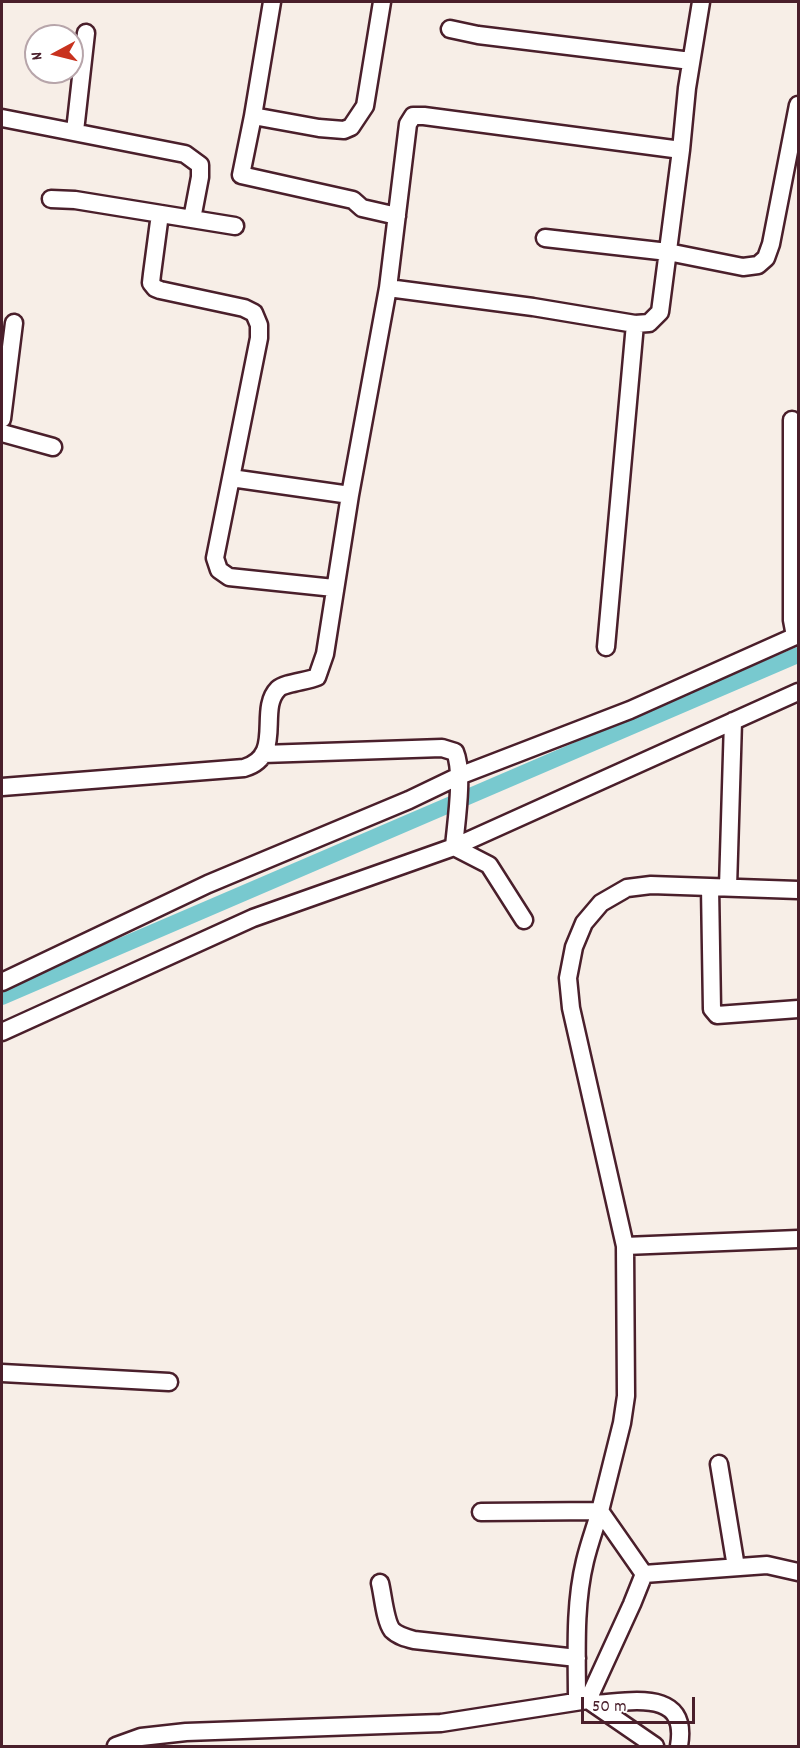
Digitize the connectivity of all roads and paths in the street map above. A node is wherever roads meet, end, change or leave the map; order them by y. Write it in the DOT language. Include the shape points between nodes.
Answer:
graph roads {
  1 [pos="272,2"];
  2 [pos="382,2"];
  3 [pos="701,2"];
  4 [pos="450,29"];
  5 [pos="86,33"];
  6 [pos="691,61"];
  7 [pos="798,105"];
  8 [pos="253,116"];
  9 [pos="2,117"];
  10 [pos="75,131"];
  11 [pos="681,150"];
  12 [pos="51,199"];
  13 [pos="160,214"];
  14 [pos="397,216"];
  15 [pos="192,219"];
  16 [pos="235,226"];
  17 [pos="545,238"];
  18 [pos="668,252"];
  19 [pos="388,288"];
  20 [pos="14,322"];
  21 [pos="635,324"];
  22 [pos="2,419"];
  23 [pos="792,420"];
  24 [pos="2,433"];
  25 [pos="53,447"];
  26 [pos="231,478"];
  27 [pos="350,495"];
  28 [pos="334,588"];
  29 [pos="797,635"];
  30 [pos="606,647"];
  31 [pos="798,692"];
  32 [pos="733,721"];
  33 [pos="263,754"];
  34 [pos="459,784"];
  35 [pos="2,787"];
  36 [pos="454,841"];
  37 [pos="710,887"];
  38 [pos="728,887"];
  39 [pos="798,890"];
  40 [pos="524,920"];
  41 [pos="2,982"];
  42 [pos="798,1009"];
  43 [pos="2,1032"];
  44 [pos="798,1239"];
  45 [pos="624,1246"];
  46 [pos="2,1373"];
  47 [pos="169,1382"];
  48 [pos="719,1464"];
  49 [pos="600,1511"];
  50 [pos="481,1512"];
  51 [pos="736,1567"];
  52 [pos="798,1572"];
  53 [pos="644,1574"];
  54 [pos="380,1582"];
  55 [pos="577,1658"];
  56 [pos="586,1702"];
  57 [pos="116,1746"];
  58 [pos="655,1746"];
  59 [pos="679,1746"];
  1 -- 8 [label="street"];
  2 -- 8 [label="street" via="365,106 351,127 319,128"];
  3 -- 6 [label="street"];
  4 -- 6 [label="street"];
  5 -- 10 [label="street"];
  6 -- 11 [label="street"];
  7 -- 18 [label="street" via="766,258 758,265 743,267"];
  8 -- 14 [label="street" via="241,175 353,200 362,208"];
  9 -- 10 [label="street"];
  10 -- 15 [label="street" via="185,154 194,160 200,165 200,177"];
  11 -- 14 [label="street" via="413,116 408,124"];
  11 -- 18 [label="street"];
  12 -- 13 [label="street"];
  13 -- 15 [label="street"];
  13 -- 26 [label="street" via="151,283 155,288 244,308 254,313 259,325"];
  14 -- 19 [label="street"];
  15 -- 16 [label="street"];
  17 -- 18 [label="street"];
  18 -- 21 [label="street" via="660,312 649,323"];
  19 -- 21 [label="street"];
  19 -- 27 [label="street"];
  20 -- 22 [label="street"];
  21 -- 30 [label="street"];
  23 -- 29 [label="street" via="792,620"];
  24 -- 25 [label="street"];
  26 -- 27 [label="street"];
  26 -- 28 [label="street" via="215,558 219,570 229,578"];
  27 -- 28 [label="street"];
  28 -- 33 [label="street" via="325,654 317,677 280,687 274,694"];
  29 -- 34 [label="street"];
  31 -- 32 [label="street"];
  32 -- 36 [label="street"];
  32 -- 38 [label="street"];
  33 -- 34 [label="street" via="442,748 455,752 458,758"];
  33 -- 35 [label="street" via="254,765 244,768"];
  34 -- 36 [label="street"];
  34 -- 41 [label="street" via="409,800 208,884"];
  36 -- 40 [label="street" via="489,865"];
  36 -- 43 [label="street" via="253,918"];
  37 -- 38 [label="street"];
  37 -- 42 [label="street" via="712,1009 717,1015"];
  37 -- 45 [label="street" via="627,888 601,903 584,923 574,947 568,978 571,1008"];
  38 -- 39 [label="street"];
  44 -- 45 [label="street"];
  45 -- 49 [label="street" via="626,1396"];
  46 -- 47 [label="street"];
  48 -- 51 [label="street"];
  49 -- 50 [label="street"];
  49 -- 53 [label="street"];
  49 -- 55 [label="street" via="585,1562"];
  51 -- 52 [label="street" via="766,1564"];
  51 -- 53 [label="street"];
  53 -- 56 [label="street"];
  54 -- 55 [label="street" via="388,1623 400,1636"];
  55 -- 56 [label="street"];
  56 -- 57 [label="street" via="441,1724 186,1732 141,1737"];
  56 -- 58 [label="street"];
  56 -- 59 [label="street" via="663,1704 675,1712 679,1722"];
}
